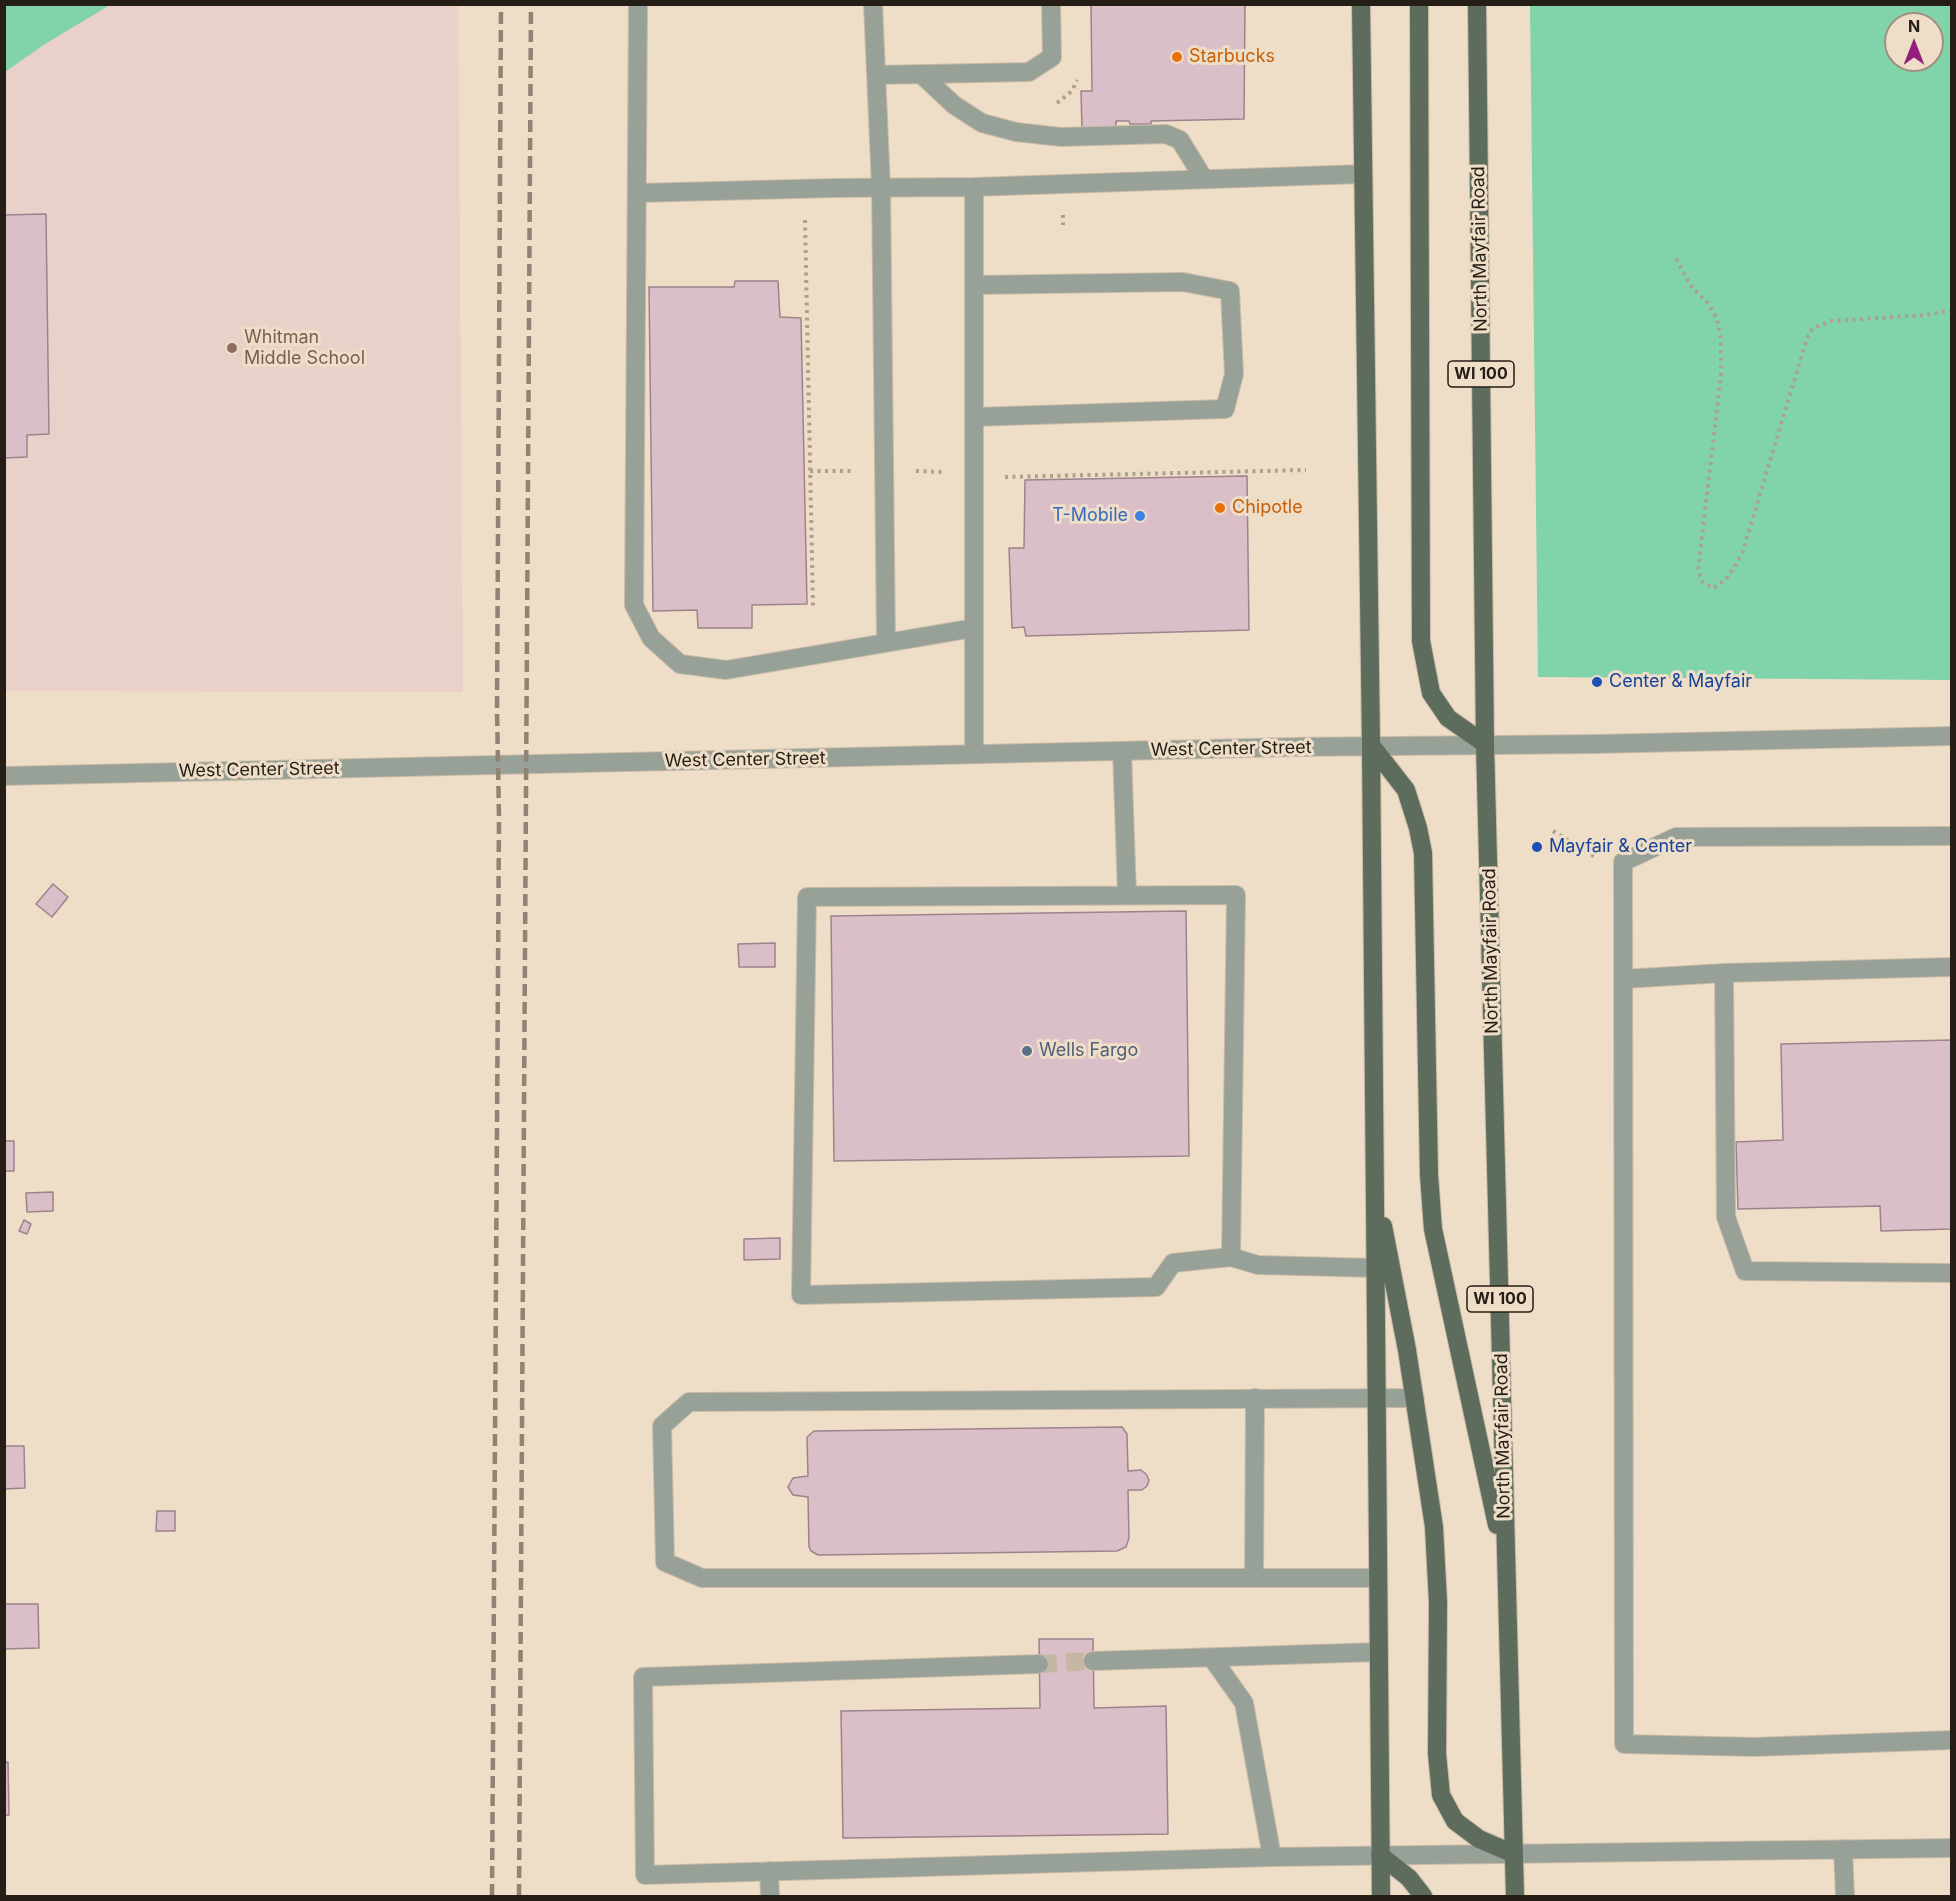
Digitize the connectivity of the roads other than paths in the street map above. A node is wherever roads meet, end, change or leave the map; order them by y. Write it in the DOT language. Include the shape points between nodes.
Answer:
graph roads {
  1 [pos="638,4"];
  2 [pos="873,4"];
  3 [pos="1051,4"];
  4 [pos="1360,4"];
  5 [pos="1419,4"];
  6 [pos="1477,4"];
  7 [pos="921,74"];
  8 [pos="876,75"];
  9 [pos="1363,174"];
  10 [pos="1204,179"];
  11 [pos="881,188"];
  12 [pos="974,188"];
  13 [pos="637,193"];
  14 [pos="974,285"];
  15 [pos="974,417"];
  16 [pos="974,628"];
  17 [pos="886,642"];
  18 [pos="1952,736"];
  19 [pos="1485,744"];
  20 [pos="1371,745"];
  21 [pos="1122,751"];
  22 [pos="974,754"];
  23 [pos="4,776"];
  24 [pos="1952,836"];
  25 [pos="1127,895"];
  26 [pos="1952,967"];
  27 [pos="1724,973"];
  28 [pos="1623,979"];
  29 [pos="1374,1180"];
  30 [pos="1231,1257"];
  31 [pos="1375,1268"];
  32 [pos="1952,1273"];
  33 [pos="1376,1397"];
  34 [pos="1255,1398"];
  35 [pos="1415,1398"];
  36 [pos="1506,1567"];
  37 [pos="1254,1578"];
  38 [pos="1378,1578"];
  39 [pos="1378,1652"];
  40 [pos="1212,1658"];
  41 [pos="1093,1661"];
  42 [pos="1039,1664"];
  43 [pos="1952,1740"];
  44 [pos="1952,1848"];
  45 [pos="1843,1849"];
  46 [pos="1514,1854"];
  47 [pos="1380,1855"];
  48 [pos="1272,1857"];
  49 [pos="770,1871"];
  50 [pos="770,1896"];
  51 [pos="1381,1896"];
  52 [pos="1423,1896"];
  53 [pos="1515,1896"];
  54 [pos="1845,1896"];
  1 -- 13 [label="street"];
  2 -- 8 [label="street"];
  3 -- 7 [label="street" via="1052,57 1029,72"];
  4 -- 9 [label="main road"];
  5 -- 19 [label="main road" via="1421,641 1431,693 1448,718"];
  6 -- 19 [label="main road, North Mayfair Road / WI 100"];
  7 -- 8 [label="street"];
  7 -- 10 [label="street" via="954,105 982,123 1016,132 1061,136 1166,134 1180,140"];
  8 -- 11 [label="street"];
  9 -- 10 [label="street"];
  9 -- 20 [label="main road"];
  10 -- 12 [label="street"];
  11 -- 12 [label="street"];
  11 -- 13 [label="street"];
  11 -- 17 [label="street"];
  12 -- 14 [label="street"];
  13 -- 17 [label="street" via="634,605 651,638 680,664 726,670"];
  14 -- 15 [label="street"];
  14 -- 15 [label="street" via="1183,282 1230,291 1234,374 1225,409"];
  15 -- 16 [label="street"];
  16 -- 17 [label="street"];
  16 -- 22 [label="street"];
  18 -- 19 [label="street, West Center Street"];
  19 -- 20 [label="street, West Center Street"];
  19 -- 36 [label="main road, North Mayfair Road / WI 100"];
  20 -- 21 [label="street, West Center Street"];
  20 -- 29 [label="main road"];
  20 -- 36 [label="main road" via="1406,790 1419,828 1433,1229"];
  21 -- 22 [label="street, West Center Street"];
  21 -- 25 [label="street"];
  22 -- 23 [label="street, West Center Street"];
  24 -- 28 [label="street" via="1676,837 1623,862"];
  25 -- 30 [label="street" via="1236,895"];
  25 -- 30 [label="street" via="807,897 801,1295 1156,1287 1173,1263"];
  26 -- 27 [label="street"];
  27 -- 28 [label="street"];
  27 -- 32 [label="street" via="1726,1217 1745,1271"];
  28 -- 43 [label="street" via="1624,1744 1755,1747"];
  29 -- 31 [label="main road"];
  29 -- 35 [label="main road"];
  30 -- 31 [label="street" via="1258,1266"];
  31 -- 33 [label="main road"];
  33 -- 34 [label="street"];
  33 -- 35 [label="street"];
  33 -- 38 [label="main road"];
  34 -- 37 [label="street"];
  34 -- 37 [label="street" via="689,1401 662,1426 665,1562 702,1578"];
  35 -- 46 [label="main road" via="1434,1527 1441,1795 1455,1821 1479,1839"];
  36 -- 46 [label="main road, North Mayfair Road / WI 100"];
  37 -- 38 [label="street"];
  38 -- 39 [label="main road"];
  39 -- 40 [label="street"];
  39 -- 47 [label="main road"];
  40 -- 41 [label="street"];
  40 -- 48 [label="street" via="1244,1703"];
  42 -- 49 [label="street" via="643,1677 645,1875"];
  44 -- 45 [label="street"];
  45 -- 46 [label="street"];
  45 -- 54 [label="street"];
  46 -- 47 [label="street"];
  46 -- 53 [label="main road, North Mayfair Road / WI 100"];
  47 -- 48 [label="street"];
  47 -- 51 [label="main road"];
  47 -- 52 [label="main road" via="1409,1878"];
  48 -- 49 [label="street"];
  49 -- 50 [label="street"];
}
